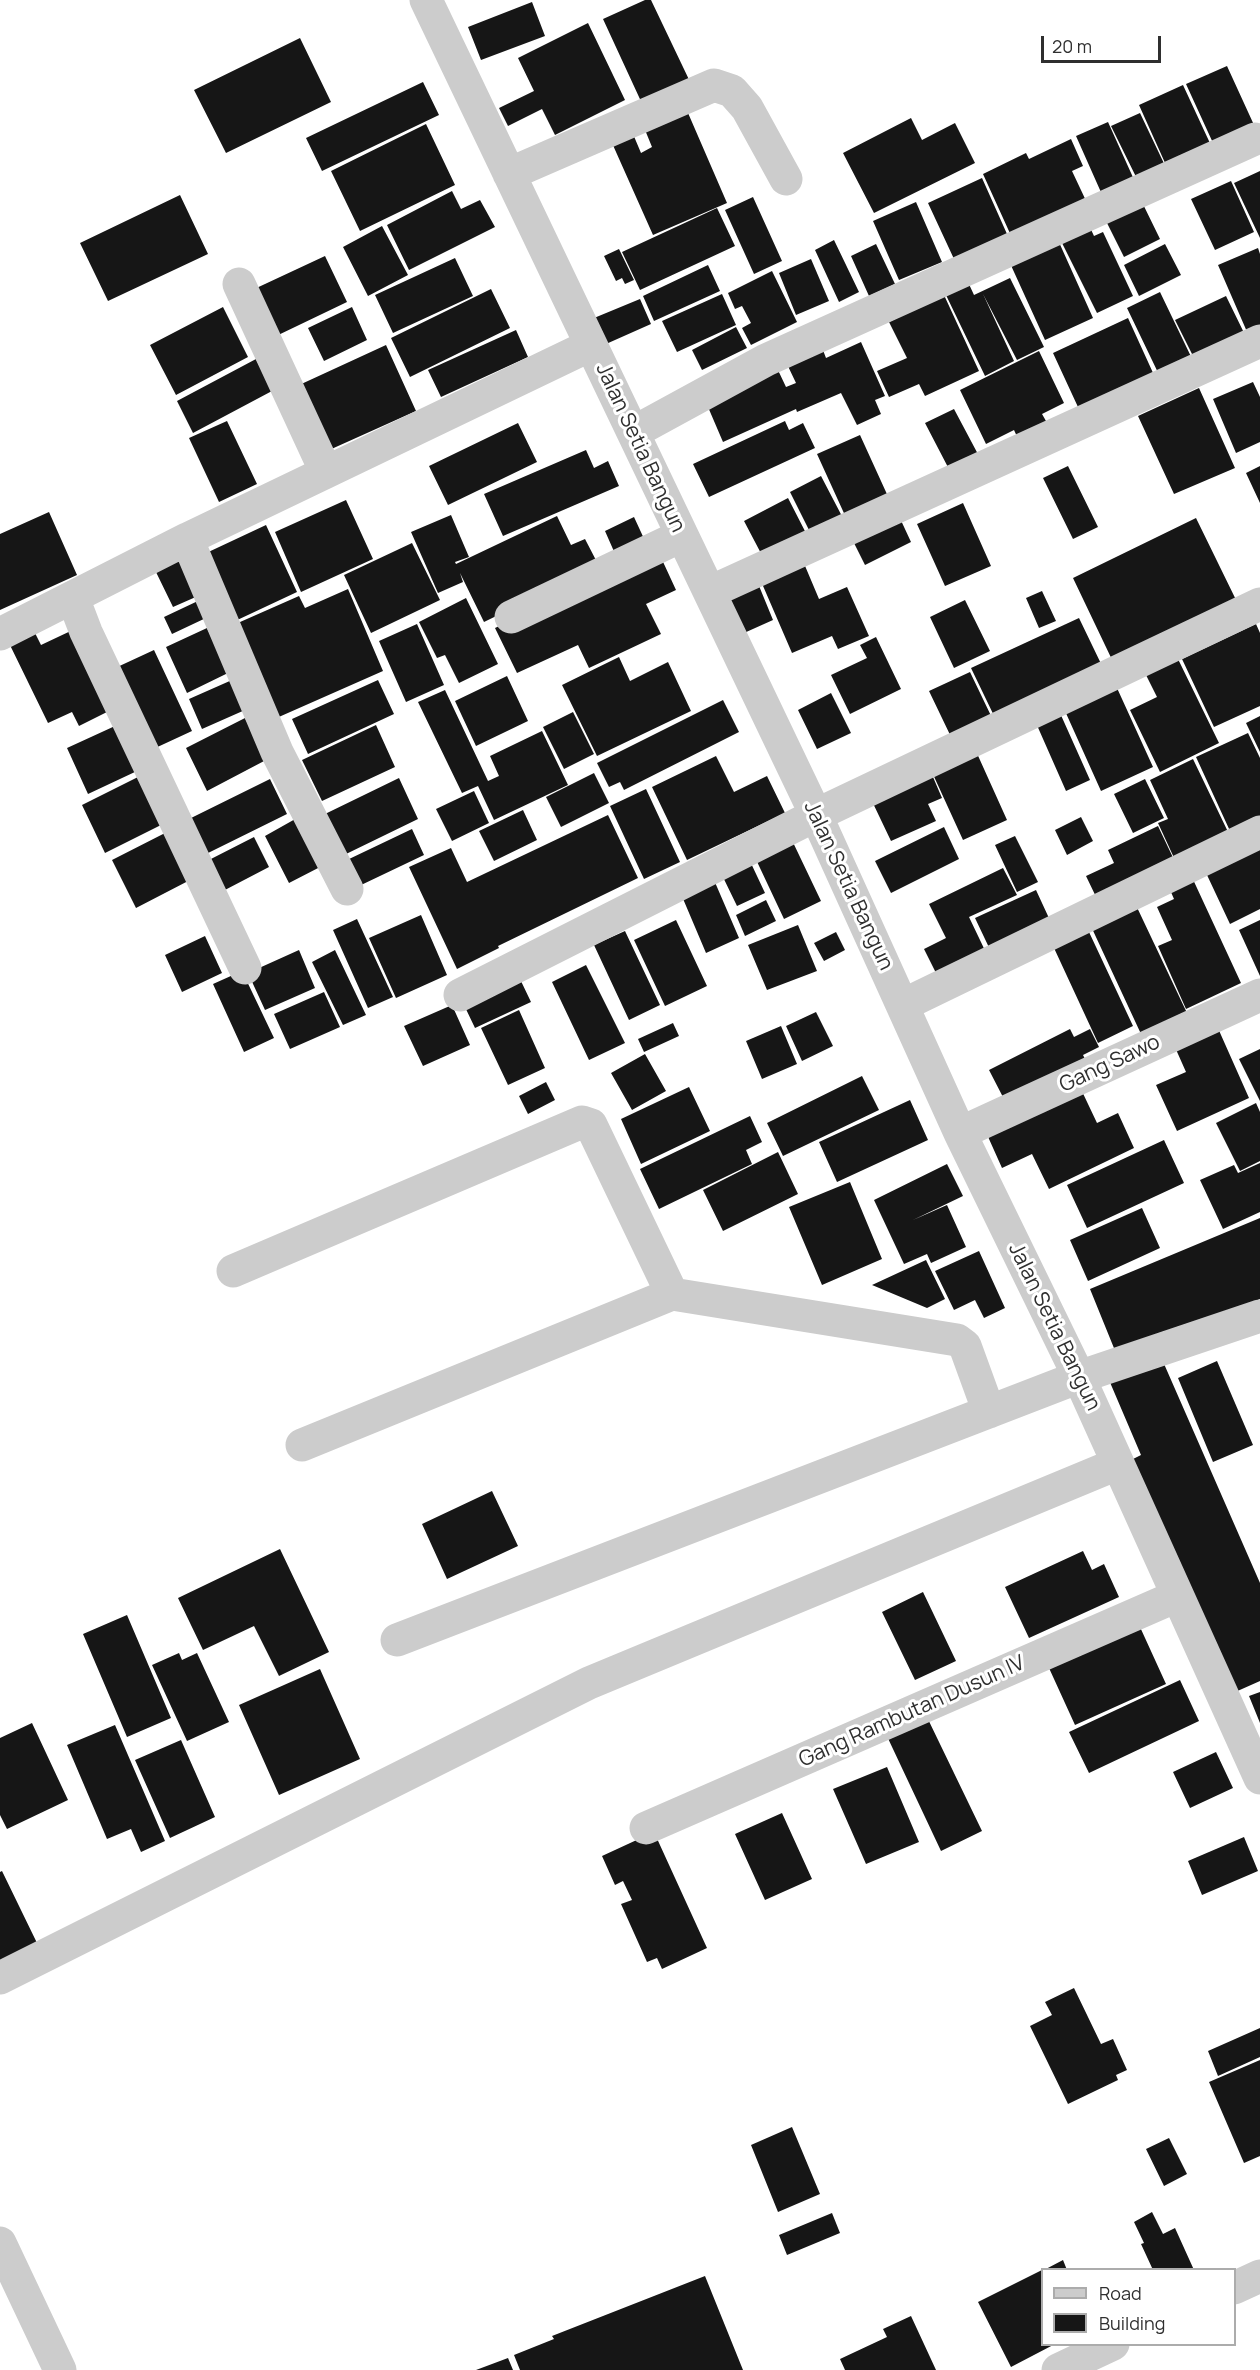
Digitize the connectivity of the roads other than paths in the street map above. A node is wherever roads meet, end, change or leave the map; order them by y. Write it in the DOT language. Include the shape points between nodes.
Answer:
graph roads {
  1 [pos="426,0"];
  2 [pos="1255,139"];
  3 [pos="509,174"];
  4 [pos="786,179"];
  5 [pos="239,284"];
  6 [pos="1260,341"];
  7 [pos="591,345"];
  8 [pos="634,432"];
  9 [pos="326,472"];
  10 [pos="681,536"];
  11 [pos="187,538"];
  12 [pos="710,592"];
  13 [pos="73,598"];
  14 [pos="1260,604"];
  15 [pos="511,617"];
  16 [pos="0,634"];
  17 [pos="816,815"];
  18 [pos="1260,832"];
  19 [pos="347,889"];
  20 [pos="245,968"];
  21 [pos="460,995"];
  22 [pos="1260,995"];
  23 [pos="903,1005"];
  24 [pos="960,1133"];
  25 [pos="233,1272"];
  26 [pos="672,1294"];
  27 [pos="1260,1316"];
  28 [pos="1079,1377"];
  29 [pos="988,1412"];
  30 [pos="302,1445"];
  31 [pos="1117,1464"];
  32 [pos="1177,1596"];
  33 [pos="397,1640"];
  34 [pos="1260,1778"];
  35 [pos="646,1828"];
  36 [pos="0,1978"];
  37 [pos="0,2243"];
  38 [pos="1260,2276"];
  39 [pos="1236,2287"];
  40 [pos="1109,2346"];
  41 [pos="60,2370"];
  42 [pos="1058,2370"];
  1 -- 3 [label="street, Jalan Setia Bangun"];
  2 -- 8 [label="street" via="766,360"];
  3 -- 4 [label="street" via="714,85 732,91 747,108"];
  3 -- 7 [label="street, Jalan Setia Bangun"];
  5 -- 9 [label="street"];
  6 -- 12 [label="street"];
  7 -- 8 [label="street, Jalan Setia Bangun"];
  7 -- 9 [label="street"];
  8 -- 10 [label="street, Jalan Setia Bangun"];
  9 -- 11 [label="street"];
  10 -- 12 [label="street, Jalan Setia Bangun"];
  10 -- 15 [label="street"];
  11 -- 13 [label="street"];
  11 -- 19 [label="street" via="277,752"];
  12 -- 17 [label="street, Jalan Setia Bangun"];
  13 -- 16 [label="street"];
  13 -- 20 [label="street"];
  14 -- 17 [label="street"];
  17 -- 21 [label="street"];
  17 -- 23 [label="street, Jalan Setia Bangun"];
  18 -- 23 [label="street"];
  22 -- 24 [label="street, Gang Sawo"];
  23 -- 24 [label="street, Jalan Setia Bangun"];
  24 -- 28 [label="street, Jalan Setia Bangun"];
  25 -- 26 [label="street" via="586,1122 591,1125"];
  26 -- 29 [label="street" via="957,1340 965,1346"];
  26 -- 30 [label="street"];
  27 -- 28 [label="street"];
  28 -- 29 [label="street"];
  28 -- 31 [label="street, Jalan Setia Bangun"];
  29 -- 33 [label="street"];
  31 -- 32 [label="street, Jalan Setia Bangun"];
  31 -- 36 [label="street" via="589,1683"];
  32 -- 34 [label="street, Jalan Setia Bangun"];
  32 -- 35 [label="street, Gang Rambutan Dusun IV"];
  37 -- 41 [label="street"];
  38 -- 39 [label="street"];
  40 -- 42 [label="street"];
}
